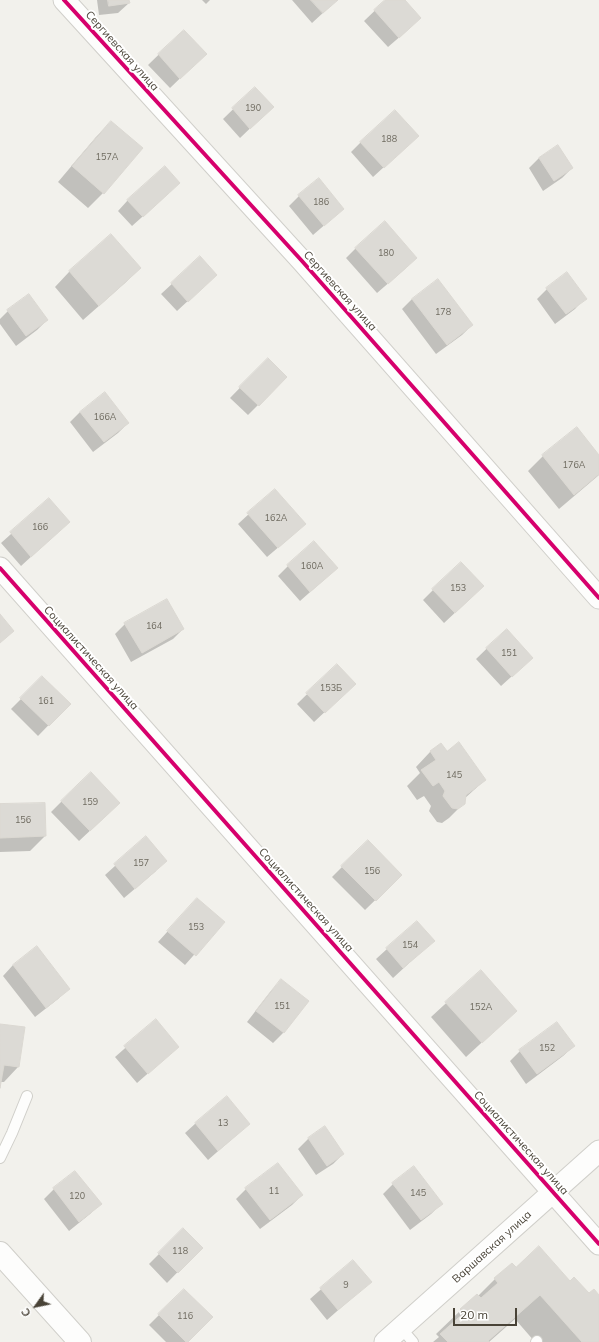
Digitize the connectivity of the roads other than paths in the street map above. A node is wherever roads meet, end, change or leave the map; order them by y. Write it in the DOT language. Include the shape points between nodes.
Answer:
graph roads {
  1 [pos="64,0"];
  2 [pos="0,568"];
  3 [pos="599,598"];
  4 [pos="27,1096"];
  5 [pos="599,1151"];
  6 [pos="0,1158"];
  7 [pos="553,1193"];
  8 [pos="599,1244"];
  9 [pos="0,1253"];
  10 [pos="407,1335"];
  11 [pos="80,1342"];
  12 [pos="385,1342"];
  1 -- 3 [label="street, Сергиевская улица" via="307,267"];
  2 -- 7 [label="street, Социалистическая улица"];
  4 -- 6 [label="lane"];
  5 -- 7 [label="street, Варшавская улица"];
  7 -- 8 [label="street, Социалистическая улица"];
  7 -- 10 [label="street, Варшавская улица"];
  9 -- 11 [label="street"];
  10 -- 12 [label="street, Варшавская улица"];
}
